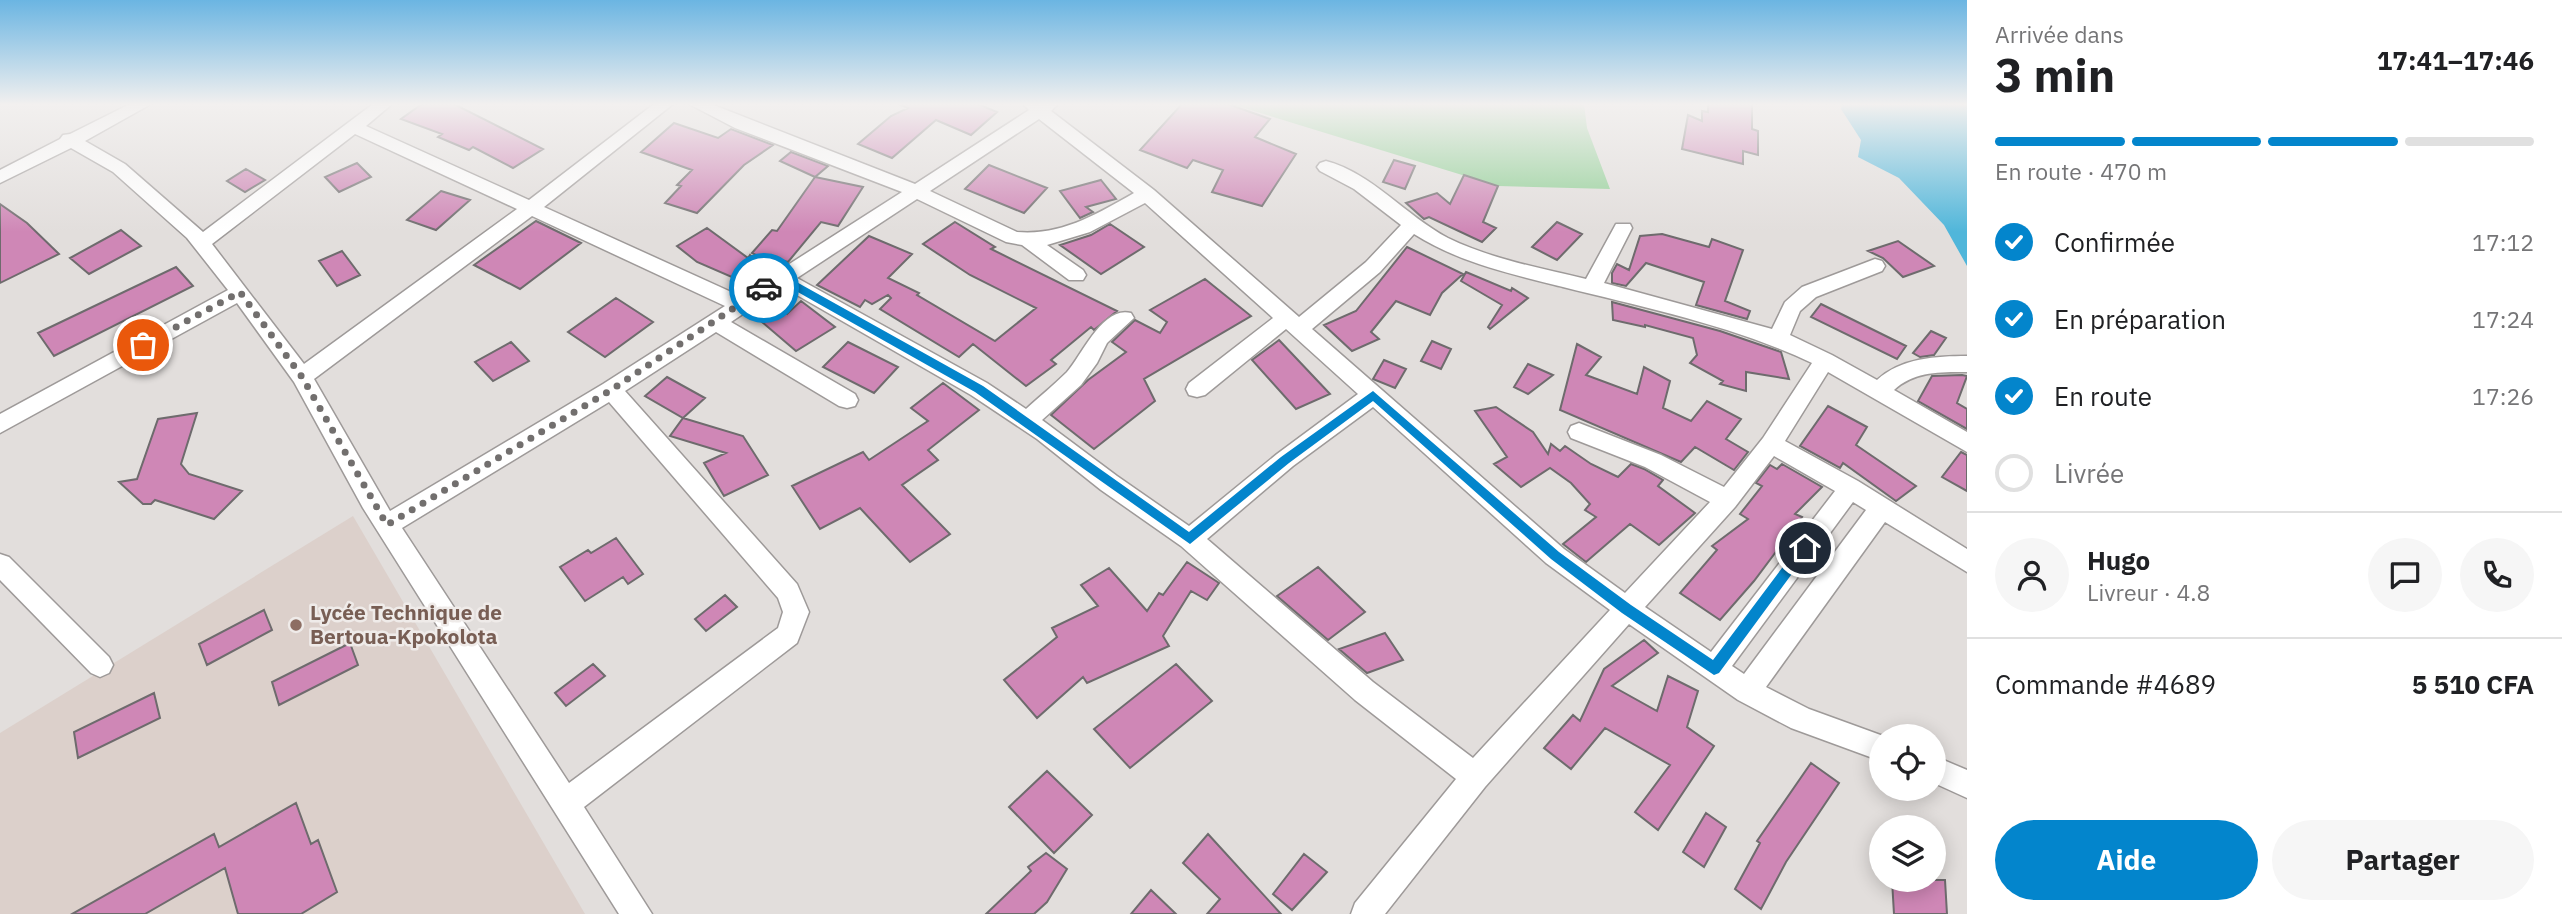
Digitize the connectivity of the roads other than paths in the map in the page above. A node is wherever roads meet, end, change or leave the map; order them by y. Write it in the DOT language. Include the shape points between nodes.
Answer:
graph roads {
  1 [pos="55,147"];
  2 [pos="82,147"];
  3 [pos="328,147"];
  4 [pos="397,147"];
  5 [pos="610,147"];
  6 [pos="800,147"];
  7 [pos="980,147"];
  8 [pos="1090,147"];
  9 [pos="1326,167"];
  10 [pos="0,177"];
  11 [pos="914,190"];
  12 [pos="1147,194"];
  13 [pos="531,208"];
  14 [pos="1412,224"];
  15 [pos="1623,228"];
  16 [pos="1029,241"];
  17 [pos="201,243"];
  18 [pos="1875,266"];
  19 [pos="1076,275"];
  20 [pos="780,277"];
  21 [pos="1592,286"];
  22 [pos="240,292"];
  23 [pos="740,304"];
  24 [pos="1124,318"];
  25 [pos="714,321"];
  26 [pos="1293,324"];
  27 [pos="1778,338"];
  28 [pos="1825,360"];
  29 [pos="1967,364"];
  30 [pos="302,377"];
  31 [pos="1197,389"];
  32 [pos="611,390"];
  33 [pos="1878,392"];
  34 [pos="1373,395"];
  35 [pos="847,400"];
  36 [pos="1027,421"];
  37 [pos="0,424"];
  38 [pos="1579,432"];
  39 [pos="1967,443"];
  40 [pos="1771,444"];
  41 [pos="1850,488"];
  42 [pos="1727,500"];
  43 [pos="1881,509"];
  44 [pos="387,525"];
  45 [pos="1190,539"];
  46 [pos="1967,562"];
  47 [pos="0,564"];
  48 [pos="1626,609"];
  49 [pos="100,665"];
  50 [pos="1714,669"];
  51 [pos="1747,691"];
  52 [pos="1869,744"];
  53 [pos="1946,774"];
  54 [pos="1475,777"];
  55 [pos="1967,784"];
  56 [pos="566,803"];
  57 [pos="637,914"];
  58 [pos="1366,914"];
  1 -- 10 [label="street"];
  2 -- 17 [label="street" via="119,168"];
  3 -- 17 [label="street"];
  4 -- 13 [label="street"];
  5 -- 13 [label="street"];
  6 -- 11 [label="street"];
  7 -- 11 [label="street"];
  8 -- 12 [label="street"];
  9 -- 14 [label="street" via="1360,185"];
  11 -- 16 [label="street" via="1002,234"];
  11 -- 20 [label="street"];
  12 -- 16 [label="street" via="1059,238"];
  12 -- 26 [label="street"];
  13 -- 23 [label="street"];
  13 -- 30 [label="street"];
  14 -- 21 [label="street" via="1483,260"];
  14 -- 26 [label="street" via="1373,267"];
  15 -- 21 [label="street"];
  16 -- 19 [label="street"];
  17 -- 22 [label="street"];
  18 -- 27 [label="street" via="1809,292 1792,307"];
  20 -- 23 [label="street"];
  20 -- 36 [label="street"];
  21 -- 27 [label="street"];
  22 -- 30 [label="street"];
  22 -- 37 [label="street"];
  23 -- 25 [label="street"];
  24 -- 36 [label="street" via="1099,340 1073,379"];
  25 -- 32 [label="street"];
  25 -- 35 [label="street"];
  26 -- 31 [label="street"];
  26 -- 34 [label="street"];
  27 -- 28 [label="street"];
  28 -- 33 [label="street"];
  28 -- 40 [label="street"];
  29 -- 33 [label="street" via="1931,364 1894,377"];
  30 -- 44 [label="street"];
  32 -- 44 [label="street"];
  32 -- 56 [label="street" via="788,592 796,612 788,635"];
  33 -- 39 [label="street"];
  34 -- 45 [label="street"];
  34 -- 48 [label="street" via="1555,556"];
  36 -- 45 [label="street"];
  38 -- 42 [label="street" via="1653,461"];
  40 -- 41 [label="street"];
  40 -- 42 [label="street"];
  41 -- 43 [label="street"];
  41 -- 50 [label="street"];
  42 -- 48 [label="street"];
  43 -- 46 [label="street"];
  43 -- 51 [label="street"];
  44 -- 56 [label="street"];
  45 -- 54 [label="street" via="1364,691"];
  47 -- 49 [label="street"];
  48 -- 50 [label="street"];
  48 -- 54 [label="street"];
  50 -- 51 [label="street"];
  51 -- 52 [label="street" via="1801,719"];
  53 -- 55 [label="street"];
  54 -- 58 [label="street"];
  56 -- 57 [label="street"];
}
